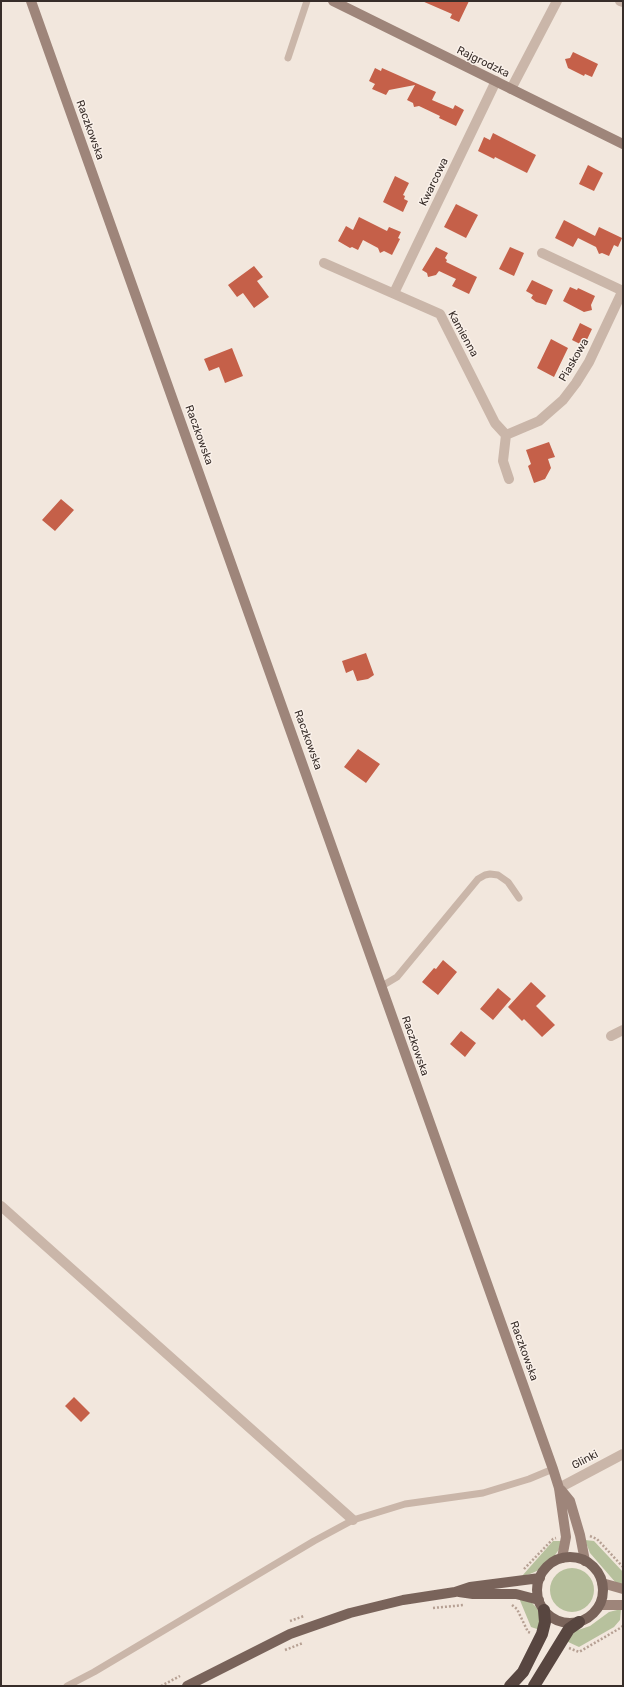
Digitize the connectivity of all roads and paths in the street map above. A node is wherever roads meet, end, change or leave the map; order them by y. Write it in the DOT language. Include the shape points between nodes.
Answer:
graph roads {
  1 [pos="31,1"];
  2 [pos="307,1"];
  3 [pos="333,1"];
  4 [pos="557,1"];
  5 [pos="620,1"];
  6 [pos="623,2"];
  7 [pos="288,58"];
  8 [pos="496,82"];
  9 [pos="511,89"];
  10 [pos="623,144"];
  11 [pos="542,253"];
  12 [pos="324,263"];
  13 [pos="623,290"];
  14 [pos="394,293"];
  15 [pos="506,435"];
  16 [pos="509,479"];
  17 [pos="519,898"];
  18 [pos="382,986"];
  19 [pos="623,1030"];
  20 [pos="611,1036"];
  21 [pos="1,1206"];
  22 [pos="623,1454"];
  23 [pos="553,1469"];
  24 [pos="560,1488"];
  25 [pos="353,1520"];
  26 [pos="588,1530"];
  27 [pos="562,1558"];
  28 [pos="585,1561"];
  29 [pos="623,1567"];
  30 [pos="540,1578"];
  31 [pos="602,1583"];
  32 [pos="623,1589"];
  33 [pos="455,1592"];
  34 [pos="507,1603"];
  35 [pos="469,1604"];
  36 [pos="541,1605"];
  37 [pos="600,1605"];
  38 [pos="623,1605"];
  39 [pos="431,1608"];
  40 [pos="579,1622"];
  41 [pos="623,1624"];
  42 [pos="541,1636"];
  43 [pos="304,1642"];
  44 [pos="559,1645"];
  45 [pos="282,1652"];
  46 [pos="67,1686"];
  47 [pos="187,1686"];
  48 [pos="510,1686"];
  49 [pos="534,1686"];
  1 -- 18 [label="street, Raczkowska"];
  2 -- 7 [label="lane"];
  3 -- 8 [label="street, Rajgrodzka"];
  4 -- 9 [label="street"];
  5 -- 6 [label="street"];
  8 -- 9 [label="street, Rajgrodzka"];
  8 -- 14 [label="street, Kwarcowa"];
  9 -- 10 [label="street, Rajgrodzka"];
  11 -- 13 [label="street, Piaskowa"];
  12 -- 14 [label="street, Kamienna"];
  13 -- 15 [label="street, Piaskowa" via="589,362 563,400 540,421"];
  14 -- 15 [label="street, Kamienna" via="440,314 495,423"];
  15 -- 16 [label="street" via="503,460"];
  17 -- 18 [label="lane" via="508,882 498,875 485,875 478,879 397,977"];
  18 -- 23 [label="street, Raczkowska"];
  19 -- 20 [label="street"];
  21 -- 25 [label="street"];
  22 -- 24 [label="street, Glinki"];
  23 -- 24 [label="street, Raczkowska"];
  23 -- 25 [label="lane" via="483,1493 405,1504"];
  24 -- 27 [label="street, Raczkowska" via="566,1537"];
  24 -- 28 [label="street, Raczkowska" via="570,1501"];
  25 -- 46 [label="lane"];
  26 -- 29 [label="path" via="590,1536 597,1539"];
  27 -- 28 [label="main road"];
  27 -- 30 [label="main road" via="545,1569"];
  28 -- 31 [label="main road" via="593,1566"];
  30 -- 33 [label="main road" via="470,1586"];
  30 -- 36 [label="main road" via="537,1589"];
  31 -- 32 [label="street"];
  31 -- 37 [label="main road"];
  33 -- 36 [label="main road" via="516,1594"];
  33 -- 47 [label="main road" via="403,1600 358,1611 290,1634"];
  34 -- 42 [label="path" via="517,1609 528,1632"];
  35 -- 39 [label="path"];
  36 -- 40 [label="main road" via="551,1617 560,1622"];
  36 -- 42 [label="highway" via="545,1622"];
  37 -- 38 [label="street"];
  37 -- 40 [label="main road" via="591,1616"];
  40 -- 44 [label="highway" via="569,1629"];
  41 -- 44 [label="path" via="579,1652"];
  42 -- 48 [label="highway" via="523,1672"];
  43 -- 45 [label="path"];
  44 -- 49 [label="highway"];
}
